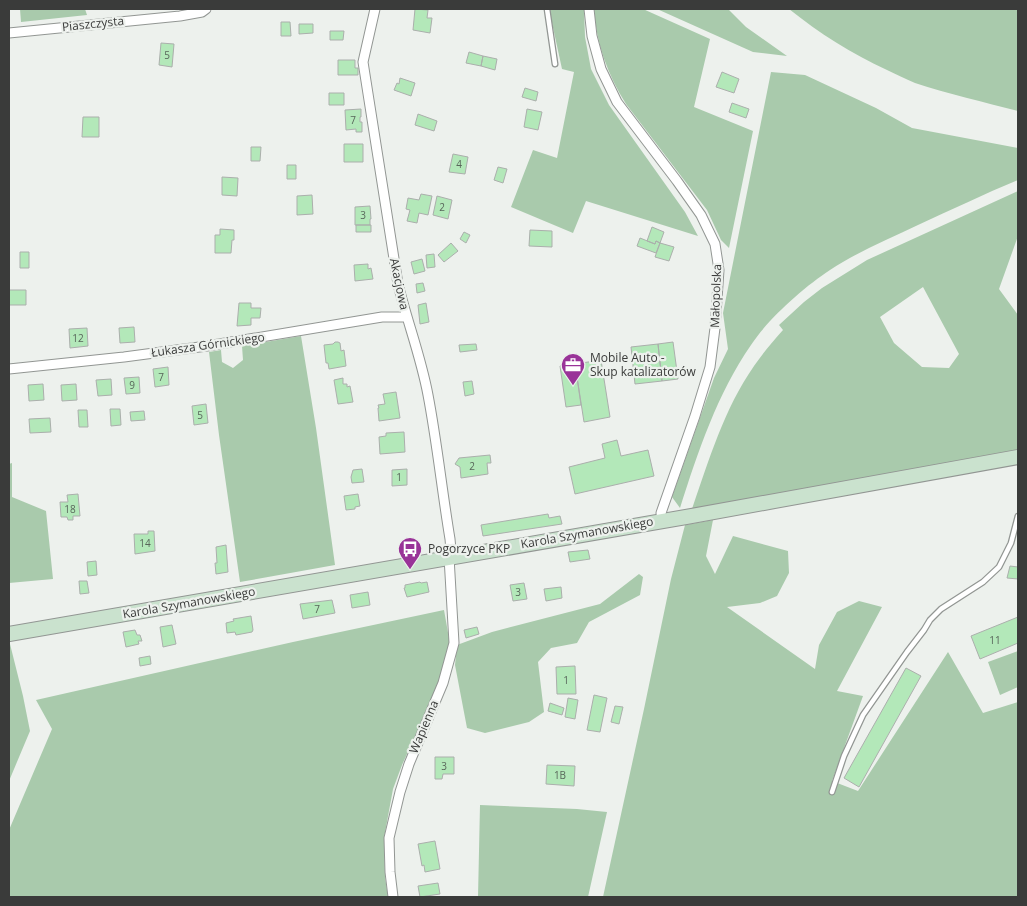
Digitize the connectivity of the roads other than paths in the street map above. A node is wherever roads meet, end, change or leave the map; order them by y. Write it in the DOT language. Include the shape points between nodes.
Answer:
graph roads {
  1 [pos="206,9"];
  2 [pos="375,9"];
  3 [pos="547,9"];
  4 [pos="588,9"];
  5 [pos="9,33"];
  6 [pos="555,64"];
  7 [pos="406,316"];
  8 [pos="9,369"];
  9 [pos="1018,457"];
  10 [pos="1018,516"];
  11 [pos="662,520"];
  12 [pos="449,557"];
  13 [pos="9,634"];
  14 [pos="832,792"];
  15 [pos="393,897"];
  1 -- 5 [label="street, Piaszczysta" via="180,16"];
  2 -- 7 [label="street, Akacjowa" via="364,62 394,260"];
  3 -- 6 [label="lane"];
  4 -- 11 [label="street, Małopolska" via="601,69 617,102 701,215 715,244 719,270 710,367 661,513"];
  7 -- 8 [label="street, Łukasza Górnickiego" via="207,346"];
  7 -- 12 [label="street, Akacjowa" via="428,394 450,539"];
  9 -- 11 [label="street, Karola Szymanowskiego"];
  10 -- 14 [label="lane" via="1011,542 999,567 930,620 863,715"];
  11 -- 12 [label="street, Karola Szymanowskiego"];
  12 -- 13 [label="street, Karola Szymanowskiego"];
  12 -- 15 [label="street, Wapienna" via="454,644 443,683 400,792 389,838"];
}
